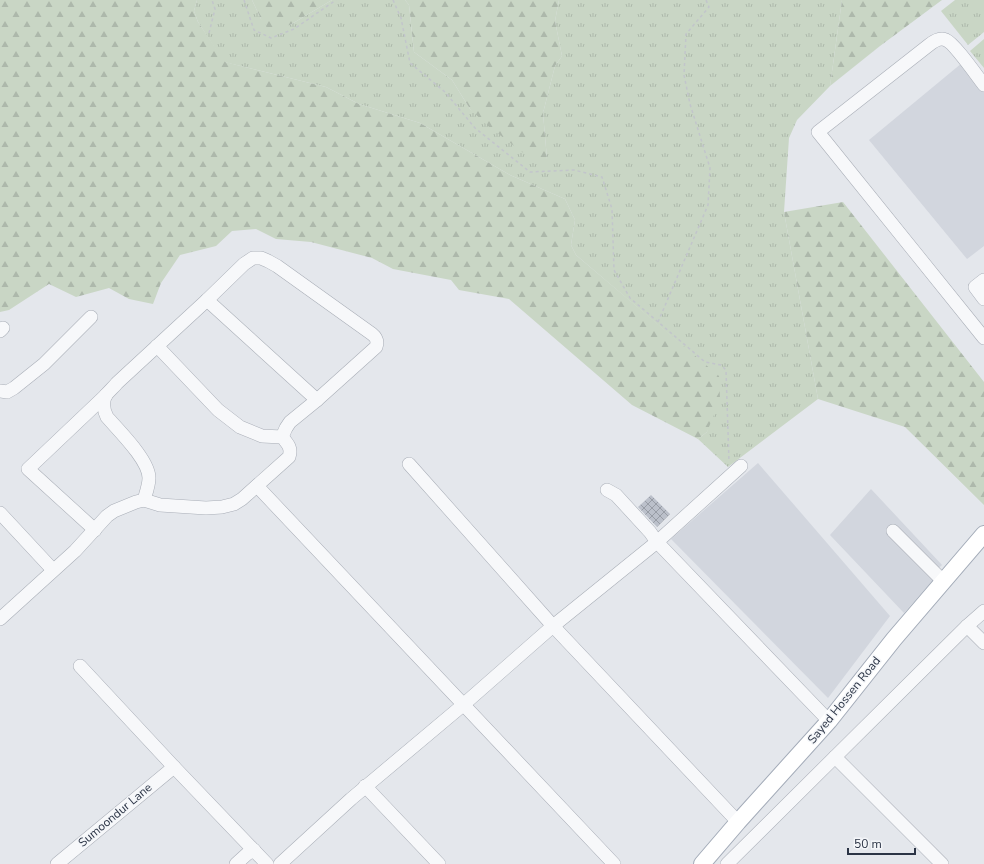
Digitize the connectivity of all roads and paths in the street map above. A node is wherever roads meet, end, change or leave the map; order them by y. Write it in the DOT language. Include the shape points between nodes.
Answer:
graph roads {
  1 [pos="212,0"];
  2 [pos="244,0"];
  3 [pos="336,0"];
  4 [pos="393,0"];
  5 [pos="706,0"];
  6 [pos="209,33"];
  7 [pos="984,85"];
  8 [pos="984,280"];
  9 [pos="984,299"];
  10 [pos="206,300"];
  11 [pos="91,317"];
  12 [pos="658,322"];
  13 [pos="984,338"];
  14 [pos="157,346"];
  15 [pos="0,391"];
  16 [pos="106,395"];
  17 [pos="317,400"];
  18 [pos="282,437"];
  19 [pos="409,464"];
  20 [pos="741,466"];
  21 [pos="729,477"];
  22 [pos="256,486"];
  23 [pos="607,490"];
  24 [pos="144,500"];
  25 [pos="0,513"];
  26 [pos="94,530"];
  27 [pos="893,531"];
  28 [pos="984,534"];
  29 [pos="657,542"];
  30 [pos="53,570"];
  31 [pos="943,581"];
  32 [pos="984,611"];
  33 [pos="0,620"];
  34 [pos="553,626"];
  35 [pos="967,626"];
  36 [pos="984,643"];
  37 [pos="80,666"];
  38 [pos="463,705"];
  39 [pos="828,721"];
  40 [pos="835,757"];
  41 [pos="174,767"];
  42 [pos="365,786"];
  43 [pos="738,822"];
  44 [pos="254,850"];
  45 [pos="711,861"];
  46 [pos="57,864"];
  47 [pos="236,864"];
  48 [pos="267,864"];
  49 [pos="280,864"];
  50 [pos="439,864"];
  51 [pos="614,864"];
  52 [pos="727,864"];
  53 [pos="942,864"];
  1 -- 6 [label="path" via="215,9"];
  2 -- 3 [label="path" via="254,30 271,38 294,29"];
  4 -- 12 [label="path" via="400,18 410,63 445,92 475,128 530,172 574,170 602,177 612,209 614,270 630,298"];
  5 -- 12 [label="path" via="709,7 686,34 684,75 690,104 710,168 708,205"];
  7 -- 13 [label="street" via="956,48 947,40 935,40 818,132"];
  8 -- 9 [label="street" via="975,287"];
  10 -- 14 [label="street"];
  10 -- 17 [label="street"];
  10 -- 17 [label="street" via="244,264 253,258 260,258 277,266 377,338 376,347"];
  11 -- 15 [label="street" via="44,364 14,388 7,392"];
  12 -- 21 [label="path" via="705,362 721,365 726,370"];
  14 -- 16 [label="street"];
  14 -- 18 [label="street" via="218,410 240,426 262,436"];
  16 -- 24 [label="street" via="104,403 107,417 147,468 149,479"];
  16 -- 26 [label="street" via="28,469"];
  17 -- 18 [label="street" via="290,422"];
  18 -- 22 [label="street" via="290,448 289,456"];
  19 -- 34 [label="street"];
  20 -- 21 [label="street"];
  21 -- 29 [label="street"];
  22 -- 24 [label="street" via="234,504 222,507 160,505"];
  22 -- 38 [label="street"];
  23 -- 29 [label="street" via="616,495"];
  24 -- 26 [label="street" via="114,511"];
  25 -- 30 [label="street"];
  26 -- 30 [label="street"];
  27 -- 31 [label="street"];
  28 -- 31 [label="main road, Sayed Hossen Road"];
  29 -- 34 [label="street"];
  29 -- 39 [label="street"];
  30 -- 33 [label="street"];
  31 -- 39 [label="main road, Sayed Hossen Road"];
  32 -- 35 [label="street"];
  34 -- 38 [label="street"];
  34 -- 43 [label="street"];
  35 -- 36 [label="street"];
  35 -- 40 [label="street"];
  37 -- 41 [label="street"];
  38 -- 42 [label="street"];
  38 -- 51 [label="street"];
  39 -- 43 [label="main road, Sayed Hossen Road"];
  40 -- 52 [label="street"];
  40 -- 53 [label="street"];
  41 -- 44 [label="street"];
  41 -- 46 [label="street, Sumoondur Lane"];
  42 -- 49 [label="street"];
  42 -- 50 [label="street"];
  43 -- 45 [label="main road, Sayed Hossen Road"];
  44 -- 47 [label="street"];
  44 -- 48 [label="street"];
}
